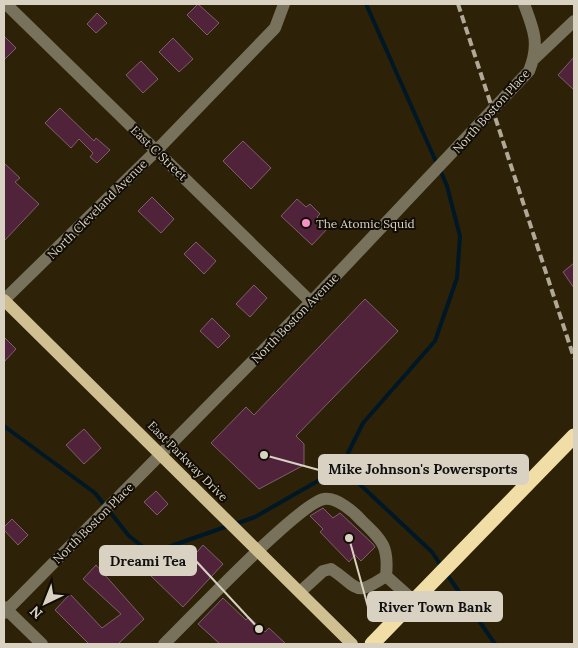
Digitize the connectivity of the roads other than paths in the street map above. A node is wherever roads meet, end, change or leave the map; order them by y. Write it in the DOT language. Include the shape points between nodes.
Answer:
graph roads {
  1 [pos="6,4"];
  2 [pos="284,4"];
  3 [pos="524,4"];
  4 [pos="574,21"];
  5 [pos="534,60"];
  6 [pos="156,150"];
  7 [pos="427,181"];
  8 [pos="4,300"];
  9 [pos="311,302"];
  10 [pos="574,436"];
  11 [pos="161,454"];
  12 [pos="259,551"];
  13 [pos="386,576"];
  14 [pos="300,592"];
  15 [pos="414,601"];
  16 [pos="5,610"];
  17 [pos="42,644"];
  18 [pos="164,644"];
  19 [pos="352,644"];
  20 [pos="372,644"];
  1 -- 6 [label="street, East C Street"];
  2 -- 6 [label="street, North Cleveland Avenue" via="275,28"];
  3 -- 5 [label="street, North Boston Place" via="532,23"];
  4 -- 5 [label="street"];
  5 -- 7 [label="street, North Boston Place" via="529,70"];
  6 -- 8 [label="street, North Cleveland Avenue"];
  6 -- 9 [label="street, East C Street"];
  7 -- 9 [label="street, North Boston Avenue"];
  8 -- 11 [label="main road, East Parkway Drive"];
  9 -- 11 [label="street, North Boston Avenue"];
  10 -- 15 [label="highway"];
  11 -- 12 [label="main road, East Parkway Drive"];
  11 -- 16 [label="street, North Boston Place"];
  12 -- 13 [label="street" via="290,521 325,498 335,500 356,514 379,539 386,550"];
  12 -- 14 [label="main road, East Parkway Drive"];
  12 -- 18 [label="street"];
  13 -- 14 [label="street" via="372,586 356,589 331,569 323,571"];
  13 -- 15 [label="street"];
  14 -- 19 [label="main road, East Parkway Drive"];
  15 -- 20 [label="highway"];
  16 -- 17 [label="street"];
}
